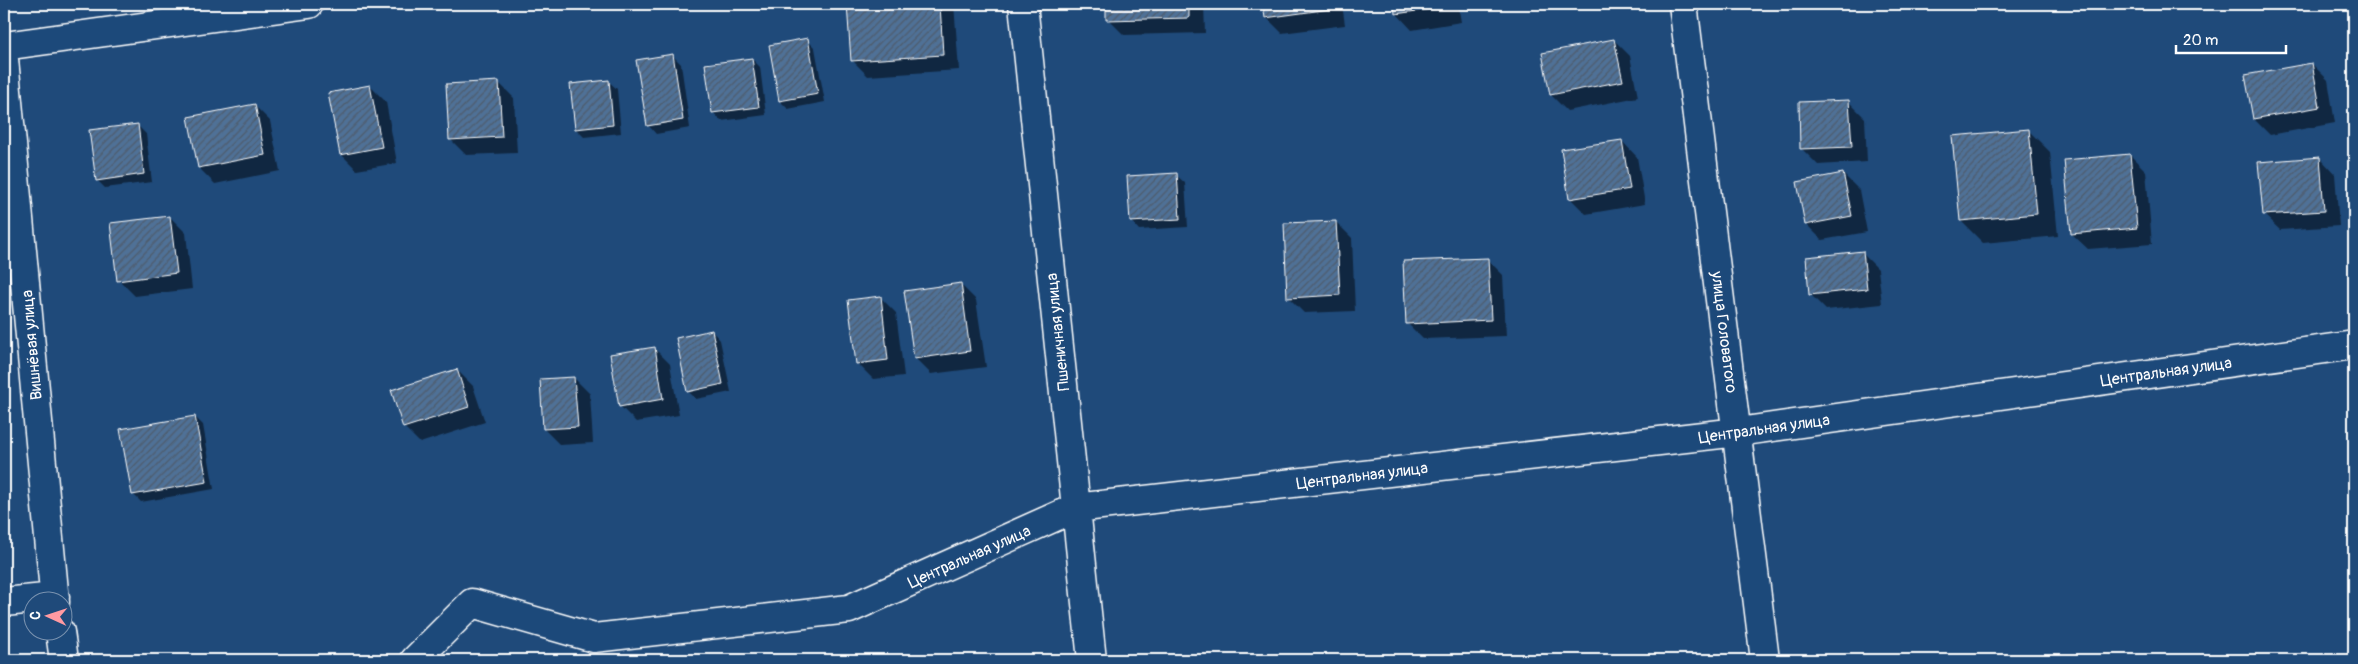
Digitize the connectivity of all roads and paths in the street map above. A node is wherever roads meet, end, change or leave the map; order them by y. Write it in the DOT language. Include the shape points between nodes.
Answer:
graph roads {
  1 [pos="309,4"];
  2 [pos="1023,4"];
  3 [pos="1684,4"];
  4 [pos="4,46"];
  5 [pos="4,59"];
  6 [pos="2354,345"];
  7 [pos="1738,432"];
  8 [pos="1075,508"];
  9 [pos="54,592"];
  10 [pos="22,601"];
  11 [pos="4,602"];
  12 [pos="61,642"];
  13 [pos="595,649"];
  14 [pos="64,660"];
  15 [pos="415,660"];
  16 [pos="1092,660"];
  17 [pos="1765,660"];
  1 -- 4 [label="street"];
  2 -- 8 [label="street, Пшеничная улица"];
  3 -- 7 [label="street, улица Головатого"];
  5 -- 9 [label="street, Вишнёвая улица"];
  6 -- 7 [label="street, Центральная улица"];
  7 -- 8 [label="street, Центральная улица"];
  7 -- 17 [label="street, улица Головатого"];
  8 -- 13 [label="street, Центральная улица" via="849,609"];
  8 -- 16 [label="street, Пшеничная улица"];
  10 -- 11 [label="street"];
  12 -- 14 [label="street"];
  13 -- 15 [label="street, Центральная улица" via="472,603"];
}
